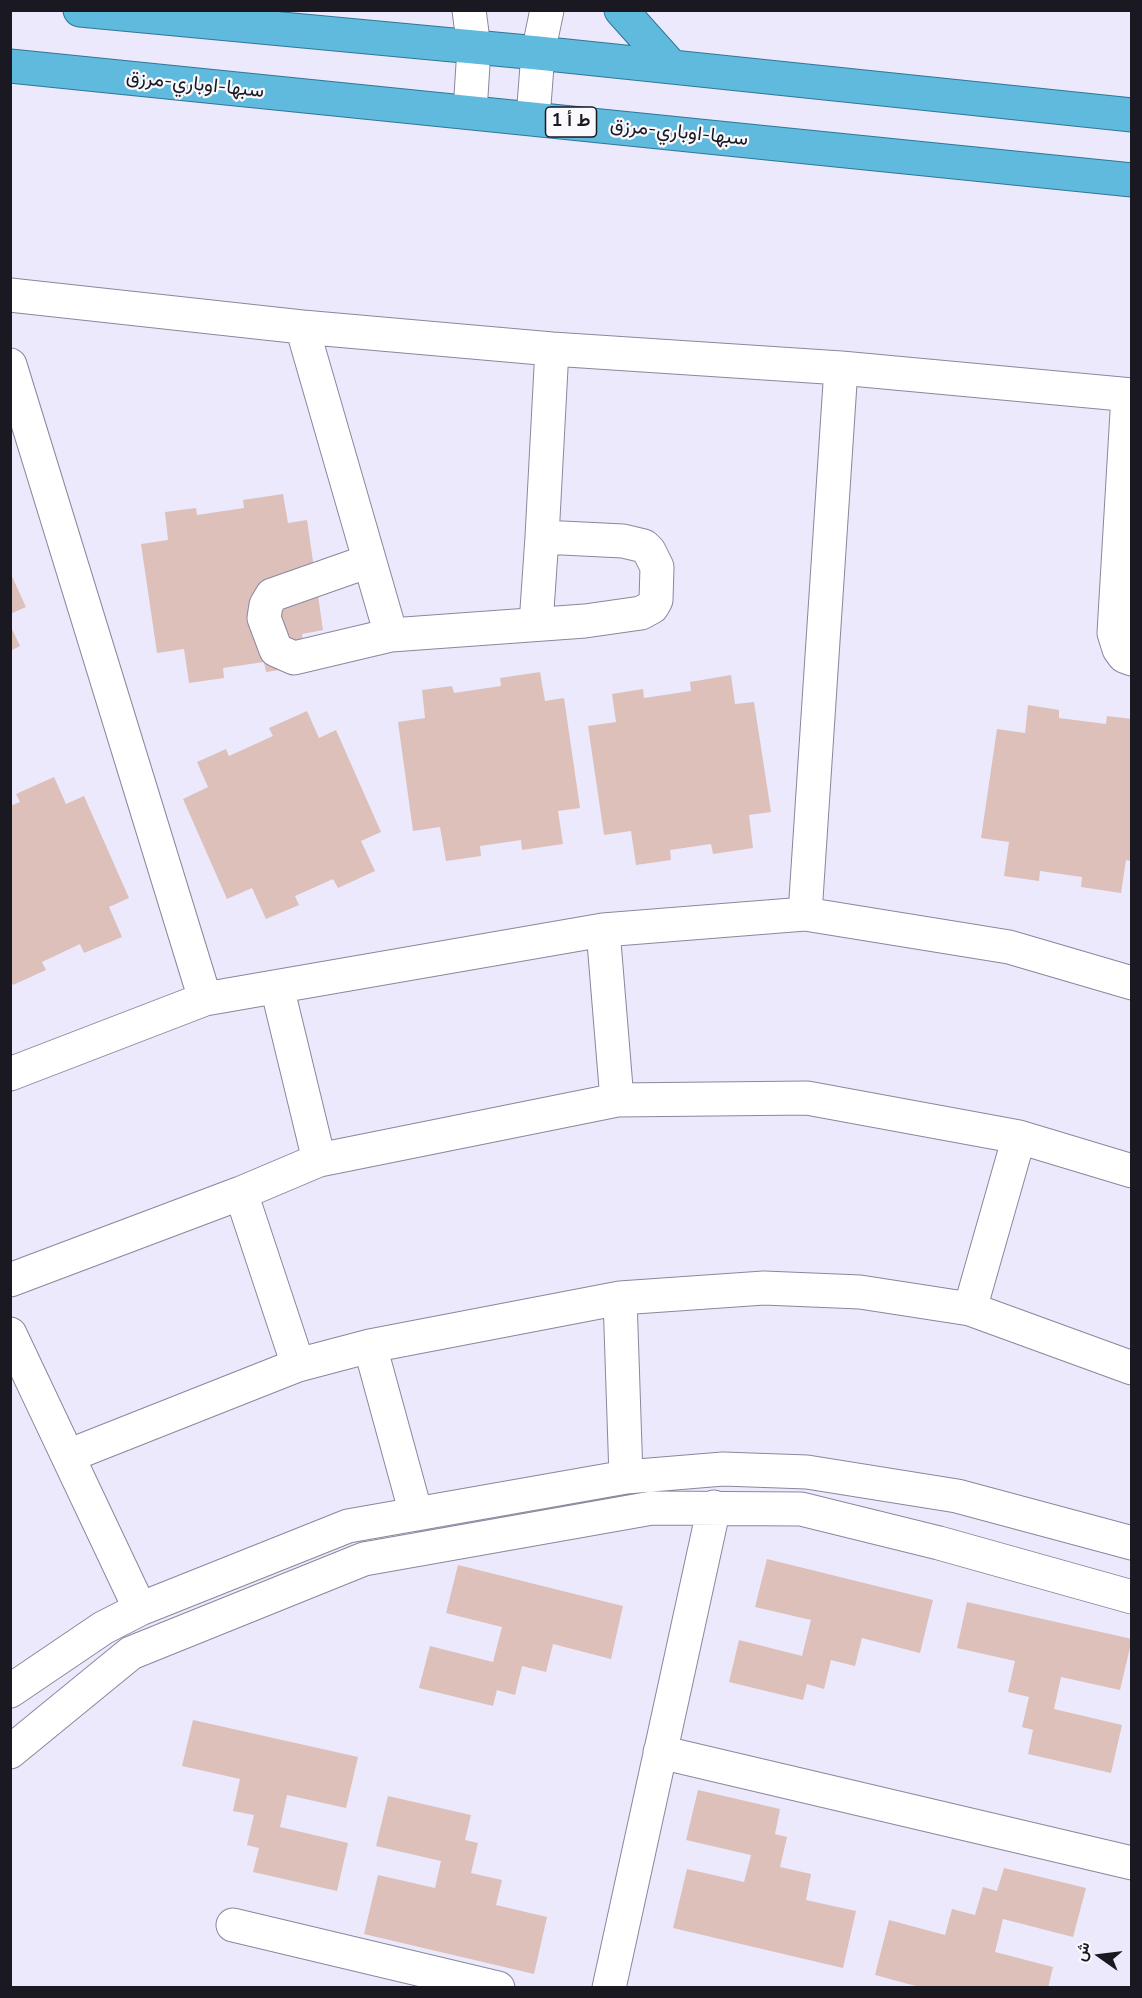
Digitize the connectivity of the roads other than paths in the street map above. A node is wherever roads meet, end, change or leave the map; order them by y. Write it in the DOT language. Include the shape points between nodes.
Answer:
graph roads {
  1 [pos="80,10"];
  2 [pos="360,10"];
  3 [pos="469,10"];
  4 [pos="547,10"];
  5 [pos="621,10"];
  6 [pos="328,34"];
  7 [pos="474,48"];
  8 [pos="538,53"];
  9 [pos="10,66"];
  10 [pos="670,66"];
  11 [pos="470,112"];
  12 [pos="1131,115"];
  13 [pos="533,118"];
  14 [pos="1131,180"];
  15 [pos="10,295"];
  16 [pos="302,327"];
  17 [pos="552,349"];
  18 [pos="10,365"];
  19 [pos="841,368"];
  20 [pos="1130,395"];
  21 [pos="542,537"];
  22 [pos="369,561"];
  23 [pos="536,624"];
  24 [pos="391,635"];
  25 [pos="1131,659"];
  26 [pos="805,914"];
  27 [pos="603,930"];
  28 [pos="1131,983"];
  29 [pos="277,987"];
  30 [pos="206,999"];
  31 [pos="10,1074"];
  32 [pos="617,1100"];
  33 [pos="1019,1137"];
  34 [pos="319,1160"];
  35 [pos="1131,1171"];
  36 [pos="241,1193"];
  37 [pos="10,1280"];
  38 [pos="620,1298"];
  39 [pos="970,1309"];
  40 [pos="10,1334"];
  41 [pos="370,1346"];
  42 [pos="298,1365"];
  43 [pos="1131,1368"];
  44 [pos="68,1456"];
  45 [pos="626,1478"];
  46 [pos="714,1507"];
  47 [pos="416,1514"];
  48 [pos="1129,1533"];
  49 [pos="1131,1597"];
  50 [pos="140,1609"];
  51 [pos="10,1691"];
  52 [pos="10,1752"];
  53 [pos="660,1752"];
  54 [pos="1131,1863"];
  55 [pos="233,1925"];
  56 [pos="439,1980"];
  57 [pos="498,1988"];
  58 [pos="609,1988"];
  1 -- 6 [label="highway"];
  2 -- 6 [label="highway"];
  3 -- 7 [label="street"];
  4 -- 8 [label="street"];
  5 -- 10 [label="highway"];
  6 -- 7 [label="highway"];
  7 -- 8 [label="highway"];
  7 -- 11 [label="street"];
  8 -- 10 [label="highway"];
  8 -- 13 [label="street"];
  9 -- 11 [label="highway, سبها-اوباري-مرزق / ط أ 1"];
  10 -- 12 [label="highway"];
  11 -- 13 [label="highway, سبها-اوباري-مرزق / ط أ 1"];
  13 -- 14 [label="highway, سبها-اوباري-مرزق / ط أ 1"];
  15 -- 16 [label="street"];
  16 -- 17 [label="street"];
  16 -- 22 [label="street"];
  17 -- 19 [label="street"];
  17 -- 21 [label="street"];
  18 -- 30 [label="street"];
  19 -- 20 [label="street"];
  19 -- 26 [label="street"];
  20 -- 25 [label="street" via="1114,633 1119,650"];
  21 -- 23 [label="street"];
  21 -- 23 [label="street" via="623,541 644,546 657,567 656,600 641,613"];
  22 -- 24 [label="street"];
  22 -- 24 [label="street" via="272,595 264,618 269,638 276,650 294,658"];
  23 -- 24 [label="street"];
  26 -- 27 [label="street"];
  26 -- 28 [label="street" via="1009,947"];
  27 -- 29 [label="street"];
  27 -- 32 [label="street"];
  29 -- 30 [label="street"];
  29 -- 34 [label="street"];
  30 -- 31 [label="street"];
  32 -- 33 [label="street" via="807,1098"];
  32 -- 34 [label="street"];
  33 -- 35 [label="street"];
  33 -- 39 [label="street"];
  34 -- 36 [label="street"];
  36 -- 37 [label="street"];
  36 -- 42 [label="street"];
  38 -- 39 [label="street" via="764,1288 860,1292"];
  38 -- 41 [label="street"];
  38 -- 45 [label="street"];
  39 -- 43 [label="street"];
  40 -- 44 [label="street"];
  41 -- 42 [label="street"];
  41 -- 47 [label="street"];
  42 -- 44 [label="street"];
  44 -- 50 [label="street"];
  45 -- 47 [label="street"];
  45 -- 48 [label="street" via="723,1469 807,1472 957,1496"];
  46 -- 49 [label="street" via="801,1509"];
  46 -- 52 [label="street" via="652,1508 364,1559 131,1653"];
  46 -- 53 [label="street"];
  47 -- 50 [label="street" via="348,1526"];
  50 -- 51 [label="street" via="103,1628"];
  53 -- 54 [label="street"];
  53 -- 58 [label="street"];
  55 -- 56 [label="street"];
  56 -- 57 [label="street"];
}
